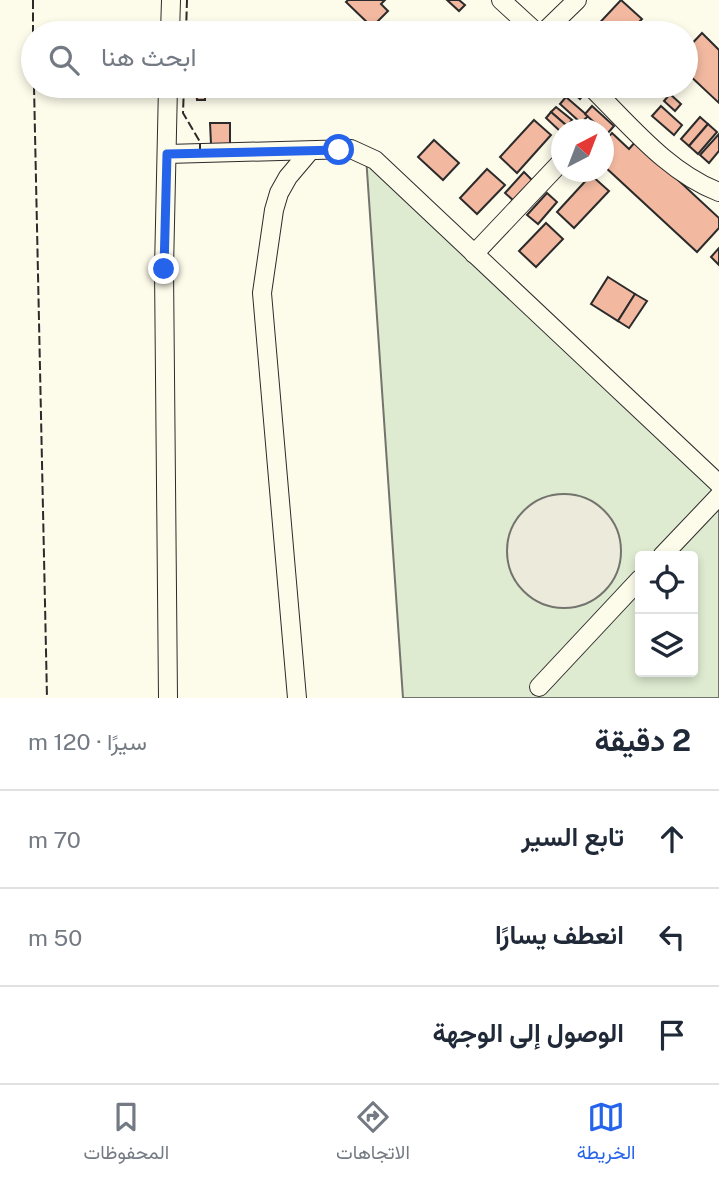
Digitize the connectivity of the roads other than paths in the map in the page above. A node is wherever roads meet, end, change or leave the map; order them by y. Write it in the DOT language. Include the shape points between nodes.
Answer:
graph roads {
  1 [pos="171,0"];
  2 [pos="501,0"];
  3 [pos="577,0"];
  4 [pos="170,21"];
  5 [pos="524,21"];
  6 [pos="555,21"];
  7 [pos="168,98"];
  8 [pos="603,98"];
  9 [pos="310,151"];
  10 [pos="167,154"];
  11 [pos="551,173"];
  12 [pos="719,192"];
  13 [pos="474,254"];
  14 [pos="719,484"];
  15 [pos="719,496"];
  16 [pos="667,551"];
  17 [pos="635,584"];
  18 [pos="539,687"];
  19 [pos="168,698"];
  20 [pos="297,698"];
  1 -- 4 [label="street"];
  2 -- 5 [label="street"];
  3 -- 6 [label="street"];
  7 -- 10 [label="street"];
  8 -- 12 [label="street" via="674,166"];
  9 -- 10 [label="street"];
  9 -- 13 [label="street" via="351,149 375,160"];
  9 -- 20 [label="street" via="279,193 262,293"];
  10 -- 19 [label="street"];
  11 -- 13 [label="street"];
  13 -- 14 [label="street"];
  15 -- 16 [label="street"];
  17 -- 18 [label="street"];
}
